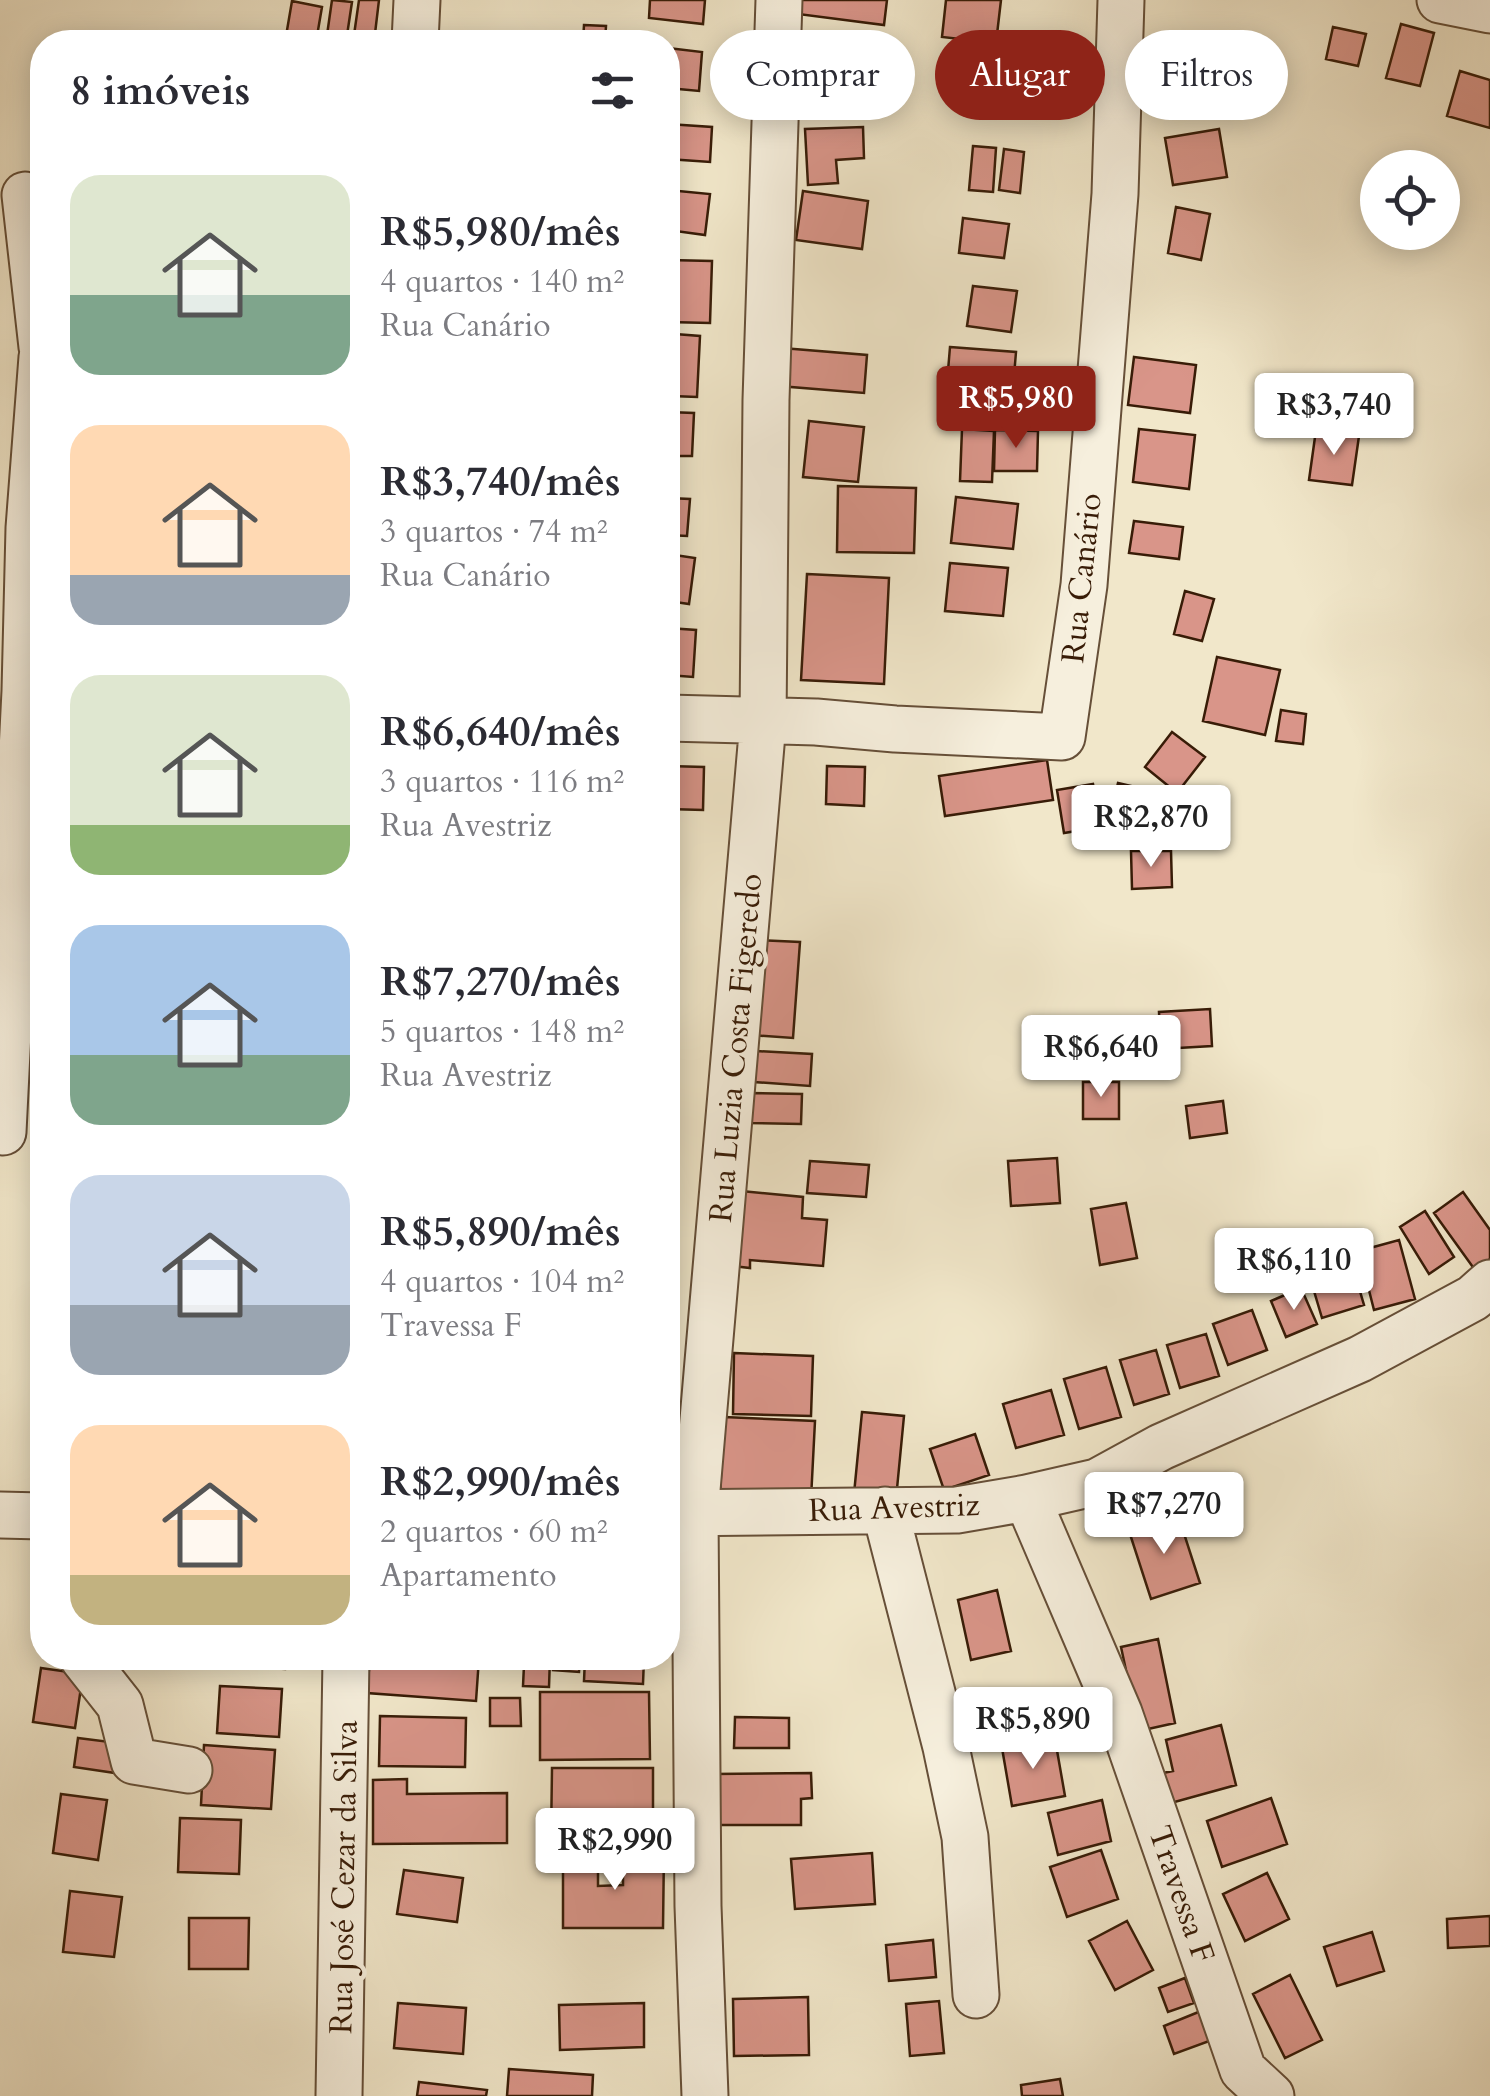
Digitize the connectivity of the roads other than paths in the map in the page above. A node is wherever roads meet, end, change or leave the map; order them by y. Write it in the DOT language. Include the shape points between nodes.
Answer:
graph roads {
  1 [pos="418,0"];
  2 [pos="779,0"];
  3 [pos="1121,0"];
  4 [pos="1440,0"];
  5 [pos="1490,10"];
  6 [pos="416,30"];
  7 [pos="25,195"];
  8 [pos="30,239"];
  9 [pos="30,515"];
  10 [pos="22,689"];
  11 [pos="680,719"];
  12 [pos="763,722"];
  13 [pos="2,1132"];
  14 [pos="1484,1304"];
  15 [pos="1027,1498"];
  16 [pos="886,1510"];
  17 [pos="681,1513"];
  18 [pos="0,1514"];
  19 [pos="30,1515"];
  20 [pos="93,1670"];
  21 [pos="346,1670"];
  22 [pos="189,1770"];
  23 [pos="976,1995"];
  24 [pos="1257,2083"];
  25 [pos="339,2096"];
  26 [pos="705,2096"];
  1 -- 6 [label="street"];
  2 -- 12 [label="street, Rua Luzia Costa Figeredo"];
  3 -- 12 [label="street, Rua Canário" via="1115,194 1084,584 1062,737"];
  4 -- 5 [label="street"];
  7 -- 8 [label="street"];
  9 -- 10 [label="street"];
  10 -- 13 [label="street"];
  11 -- 12 [label="street"];
  12 -- 17 [label="street, Rua Luzia Costa Figeredo"];
  14 -- 15 [label="street, Rua Avestriz" via="1161,1447 1097,1482"];
  15 -- 16 [label="street, Rua Avestriz" via="957,1510"];
  15 -- 24 [label="street, Travessa F" via="1119,1714"];
  16 -- 17 [label="street, Rua Avestriz"];
  16 -- 23 [label="street" via="965,1837"];
  17 -- 26 [label="street, Rua Luzia Costa Figeredo"];
  18 -- 19 [label="street"];
  20 -- 22 [label="street" via="120,1705 134,1761"];
  21 -- 25 [label="street, Rua José Cezar da Silva"];
}
